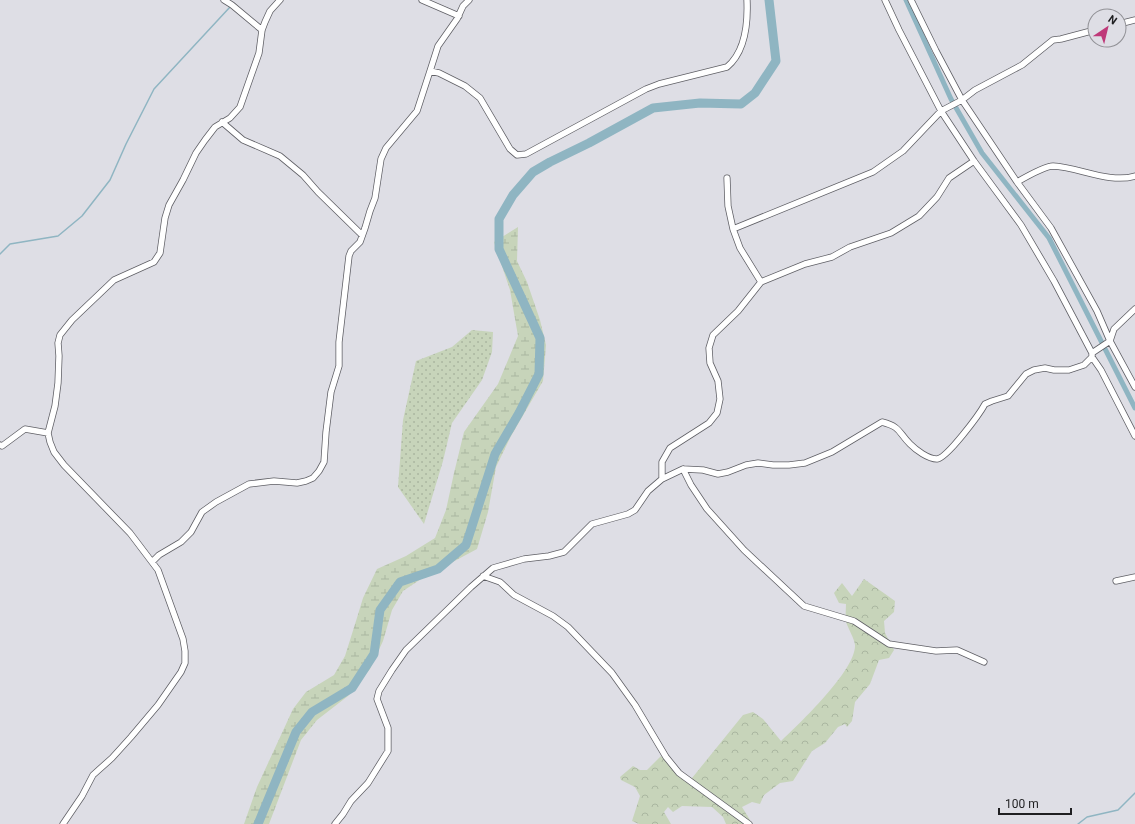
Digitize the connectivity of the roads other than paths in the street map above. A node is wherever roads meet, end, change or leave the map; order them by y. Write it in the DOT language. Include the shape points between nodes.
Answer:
graph roads {
  1 [pos="224,0"];
  2 [pos="280,0"];
  3 [pos="422,0"];
  4 [pos="469,0"];
  5 [pos="747,0"];
  6 [pos="885,0"];
  7 [pos="911,0"];
  8 [pos="459,16"];
  9 [pos="262,30"];
  10 [pos="1087,32"];
  11 [pos="430,71"];
  12 [pos="962,100"];
  13 [pos="943,110"];
  14 [pos="222,122"];
  15 [pos="974,161"];
  16 [pos="1135,176"];
  17 [pos="727,178"];
  18 [pos="1017,182"];
  19 [pos="732,229"];
  20 [pos="362,235"];
  21 [pos="761,282"];
  22 [pos="1135,309"];
  23 [pos="1110,341"];
  24 [pos="1092,355"];
  25 [pos="1135,387"];
  26 [pos="48,433"];
  27 [pos="1135,436"];
  28 [pos="0,445"];
  29 [pos="683,469"];
  30 [pos="662,479"];
  31 [pos="152,562"];
  32 [pos="483,576"];
  33 [pos="1135,577"];
  34 [pos="1116,580"];
  35 [pos="984,662"];
  36 [pos="63,824"];
  37 [pos="335,824"];
  38 [pos="749,824"];
  1 -- 9 [label="street"];
  2 -- 9 [label="street" via="270,11"];
  3 -- 8 [label="street"];
  4 -- 8 [label="street"];
  5 -- 11 [label="street" via="747,20 742,48 727,67 659,84 526,154 517,155 510,149 484,104 474,93 439,73"];
  6 -- 13 [label="street"];
  7 -- 12 [label="street"];
  8 -- 11 [label="street" via="438,46"];
  9 -- 14 [label="street" via="259,53 240,107 230,118"];
  10 -- 12 [label="street" via="1053,40 1022,65 975,90"];
  11 -- 20 [label="street" via="417,111 386,148 381,159 375,198"];
  12 -- 13 [label="street"];
  12 -- 18 [label="street"];
  13 -- 15 [label="street"];
  13 -- 19 [label="street" via="903,150 873,172"];
  14 -- 20 [label="street" via="243,140 280,156 303,175"];
  14 -- 26 [label="street" via="215,127 196,152 169,205 158,257 154,262 114,280 60,335 58,383"];
  15 -- 21 [label="street" via="949,178 937,197 919,216 891,232 850,247 832,257 805,264"];
  15 -- 24 [label="street" via="1021,225 1054,281"];
  16 -- 18 [label="street" via="1107,177 1052,166"];
  17 -- 19 [label="street"];
  18 -- 23 [label="street" via="1051,228 1097,311"];
  19 -- 21 [label="street" via="740,248"];
  20 -- 31 [label="street" via="349,256 339,342 339,366 331,392 324,462 319,471 313,478 296,483 274,480 248,484 202,512 191,532"];
  21 -- 30 [label="street" via="738,311 713,335 709,348 710,363 718,381 720,399 717,414 709,423 670,448 662,462"];
  22 -- 23 [label="street" via="1114,329"];
  23 -- 24 [label="street"];
  23 -- 25 [label="street"];
  24 -- 27 [label="street"];
  24 -- 29 [label="street" via="1084,365 1069,370 1044,368 1026,374 1008,396 985,404 949,451 940,458 935,459 917,450 904,438 899,429 882,422 832,452 805,463 758,463 718,474"];
  26 -- 28 [label="street" via="25,429"];
  26 -- 31 [label="street" via="54,452 64,465 130,533"];
  29 -- 30 [label="street"];
  29 -- 35 [label="street" via="707,508 744,550 804,606 854,620 888,644 936,651 957,650"];
  30 -- 32 [label="street" via="648,491 635,510 592,524 564,552 524,559 494,568"];
  31 -- 36 [label="street" via="158,570 183,639 185,663 158,705 132,737 93,775"];
  32 -- 37 [label="street" via="406,650 379,691 377,700 388,728 388,750 368,783"];
  32 -- 38 [label="street" via="500,582 514,595 553,616 568,628 612,673 635,705 666,758 679,773"];
  33 -- 34 [label="street"];
}
